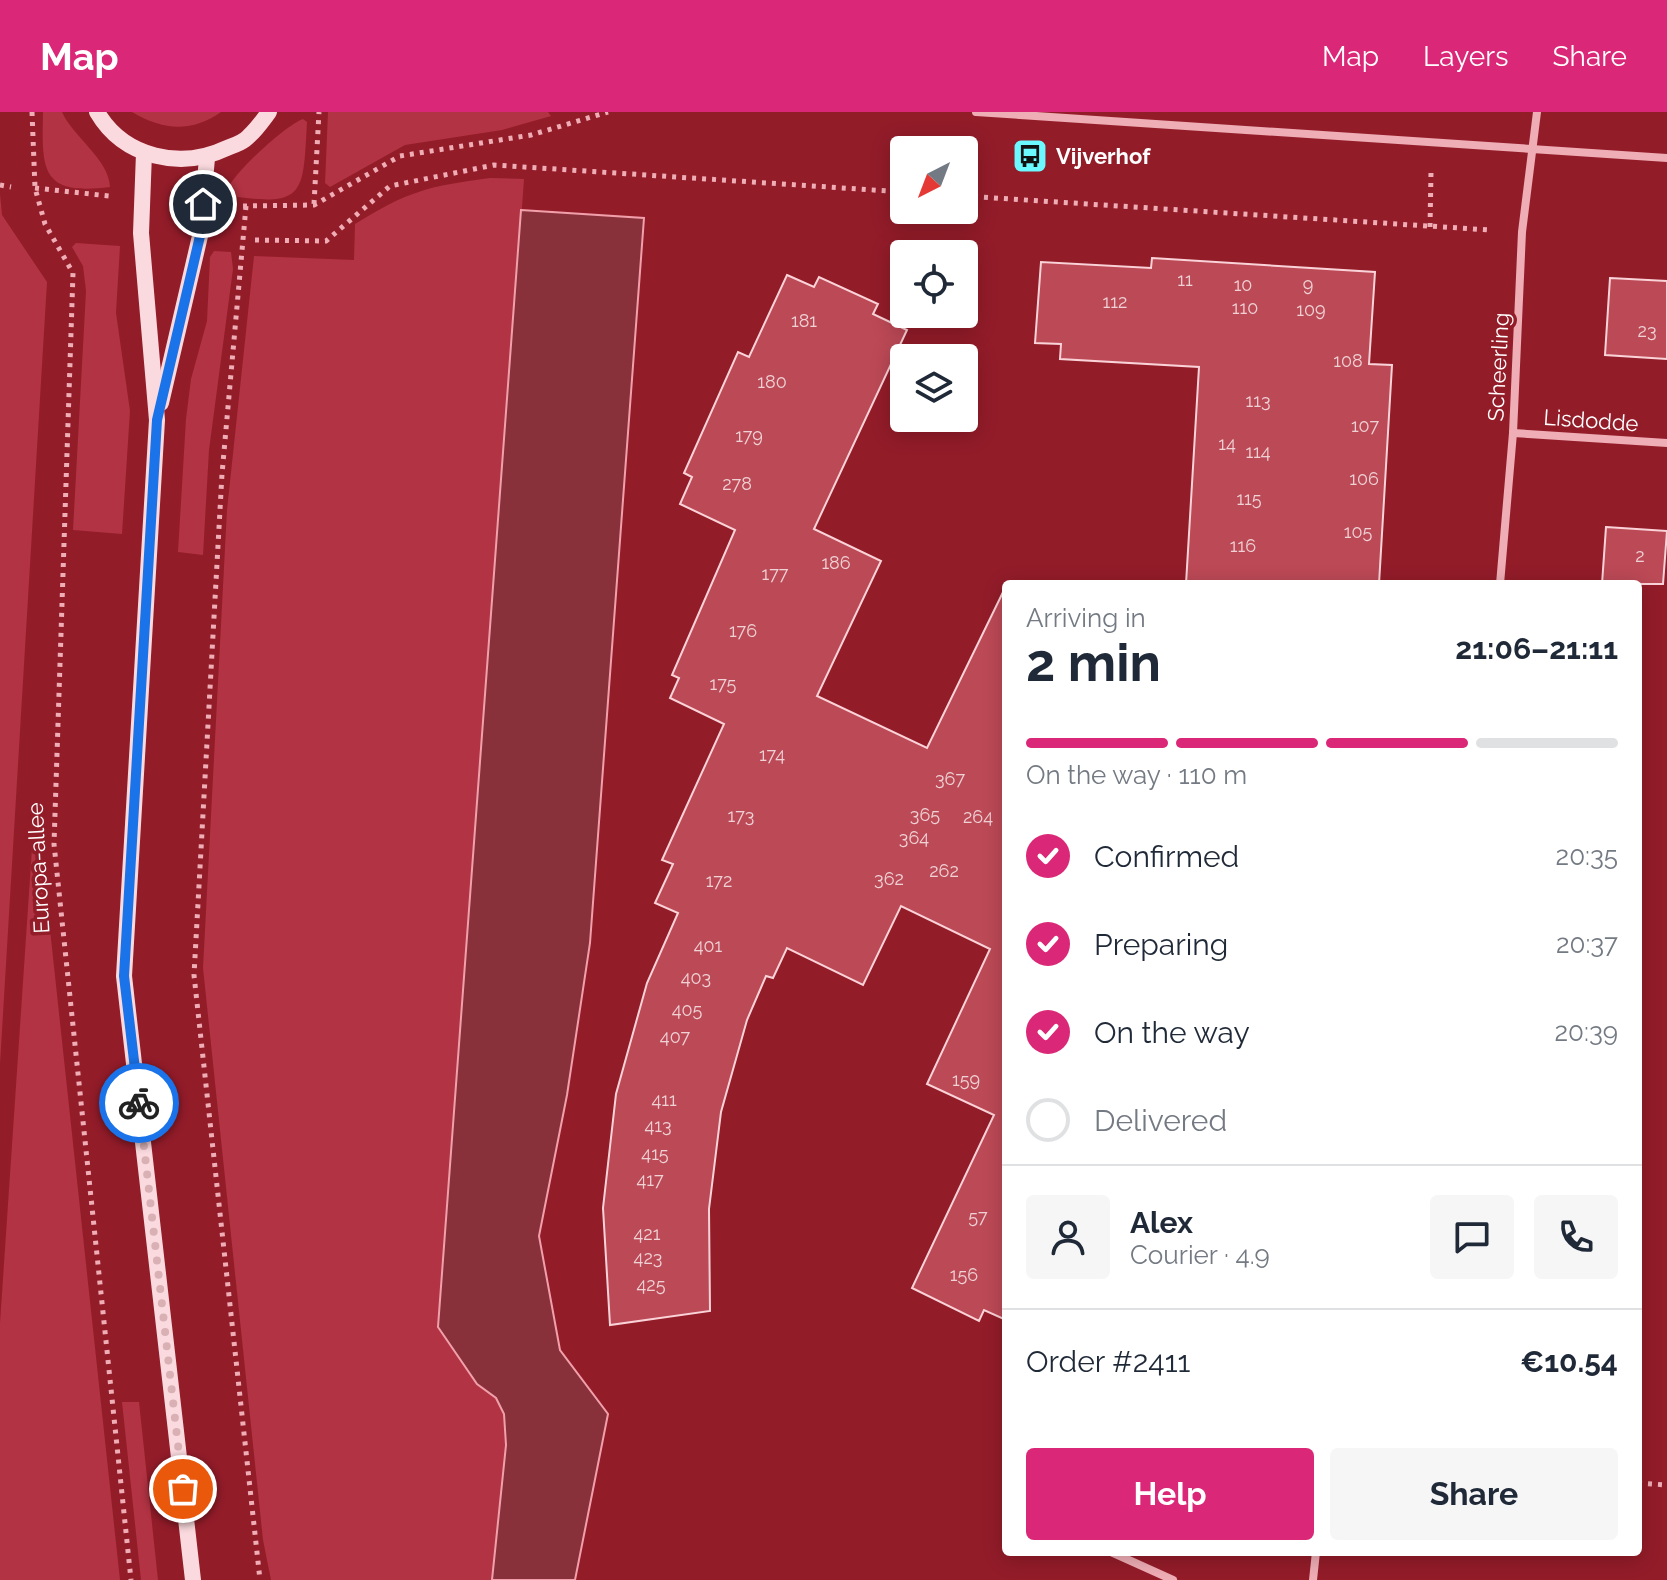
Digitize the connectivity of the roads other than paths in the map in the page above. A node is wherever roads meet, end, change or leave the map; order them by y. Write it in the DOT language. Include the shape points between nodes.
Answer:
graph roads {
  1 [pos="97,112"];
  2 [pos="269,112"];
  3 [pos="976,112"];
  4 [pos="1537,112"];
  5 [pos="1535,151"];
  6 [pos="144,153"];
  7 [pos="207,158"];
  8 [pos="1667,158"];
  9 [pos="157,420"];
  10 [pos="1513,433"];
  11 [pos="1667,443"];
  12 [pos="1500,580"];
  13 [pos="1120,1556"];
  14 [pos="1316,1556"];
  15 [pos="193,1580"];
  16 [pos="1173,1580"];
  17 [pos="1313,1580"];
  1 -- 6 [label="main road" via="106,127"];
  2 -- 7 [label="main road" via="248,138"];
  3 -- 5 [label="street"];
  4 -- 5 [label="street, Scheerling"];
  5 -- 8 [label="street"];
  5 -- 10 [label="street, Scheerling" via="1522,232"];
  6 -- 7 [label="main road" via="174,161"];
  6 -- 9 [label="main road" via="141,233"];
  7 -- 9 [label="main road" via="200,236"];
  9 -- 15 [label="main road" via="124,976"];
  10 -- 11 [label="street, Lisdodde"];
  10 -- 12 [label="street, Scheerling"];
  13 -- 16 [label="street"];
  14 -- 17 [label="street"];
}
